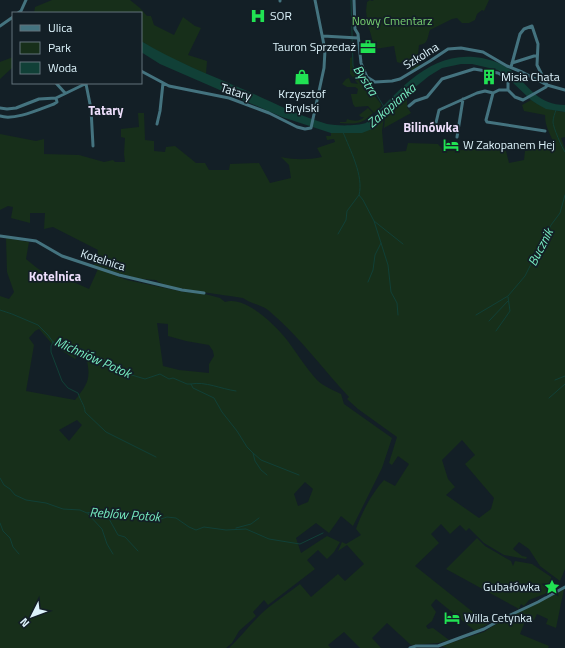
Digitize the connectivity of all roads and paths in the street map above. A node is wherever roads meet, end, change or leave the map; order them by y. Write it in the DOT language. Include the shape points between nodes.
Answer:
graph roads {
  1 [pos="26,0"];
  2 [pos="315,0"];
  3 [pos="354,0"];
  4 [pos="20,12"];
  5 [pos="12,18"];
  6 [pos="0,26"];
  7 [pos="323,36"];
  8 [pos="357,38"];
  9 [pos="538,56"];
  10 [pos="512,63"];
  11 [pos="511,67"];
  12 [pos="142,72"];
  13 [pos="163,83"];
  14 [pos="57,84"];
  15 [pos="84,84"];
  16 [pos="86,84"];
  17 [pos="547,85"];
  18 [pos="508,90"];
  19 [pos="565,90"];
  20 [pos="65,93"];
  21 [pos="494,93"];
  22 [pos="56,98"];
  23 [pos="463,99"];
  24 [pos="409,106"];
  25 [pos="0,108"];
  26 [pos="0,116"];
  27 [pos="157,124"];
  28 [pos="435,127"];
  29 [pos="545,131"];
  30 [pos="457,137"];
  31 [pos="93,146"];
  32 [pos="0,236"];
  33 [pos="204,293"];
  34 [pos="565,587"];
  35 [pos="438,646"];
  36 [pos="410,648"];
  37 [pos="443,648"];
  1 -- 4 [label="street"];
  2 -- 7 [label="street, Tatary"];
  3 -- 8 [label="street"];
  5 -- 6 [label="street"];
  7 -- 8 [label="street"];
  7 -- 13 [label="street, Tatary" via="324,68 311,128 308,129 300,128 225,96"];
  8 -- 11 [label="street, Szkolna" via="363,68 367,77 375,82 400,79 448,49 454,48 483,52"];
  9 -- 10 [label="street"];
  9 -- 10 [label="street" via="538,44 532,26 520,34"];
  9 -- 17 [label="street" via="538,67"];
  10 -- 11 [label="street"];
  11 -- 17 [label="street, Szkolna"];
  12 -- 13 [label="street, Tatary"];
  13 -- 27 [label="street"];
  14 -- 20 [label="street"];
  15 -- 20 [label="street"];
  16 -- 31 [label="street" via="91,109"];
  17 -- 18 [label="street" via="523,100"];
  17 -- 19 [label="street, Szkolna"];
  18 -- 21 [label="street"];
  18 -- 24 [label="street" via="508,81 505,77 498,73 474,69 442,79 427,97"];
  20 -- 22 [label="street"];
  21 -- 23 [label="street" via="485,91"];
  21 -- 29 [label="street" via="487,122"];
  22 -- 25 [label="street" via="39,99 13,109"];
  22 -- 26 [label="street" via="57,102 54,104 14,117"];
  23 -- 28 [label="street" via="439,110"];
  23 -- 30 [label="street"];
  32 -- 33 [label="street, Kotelnica" via="36,241 62,256 120,275"];
  34 -- 35 [label="street" via="484,629"];
  35 -- 36 [label="street"];
  35 -- 37 [label="street"];
}
